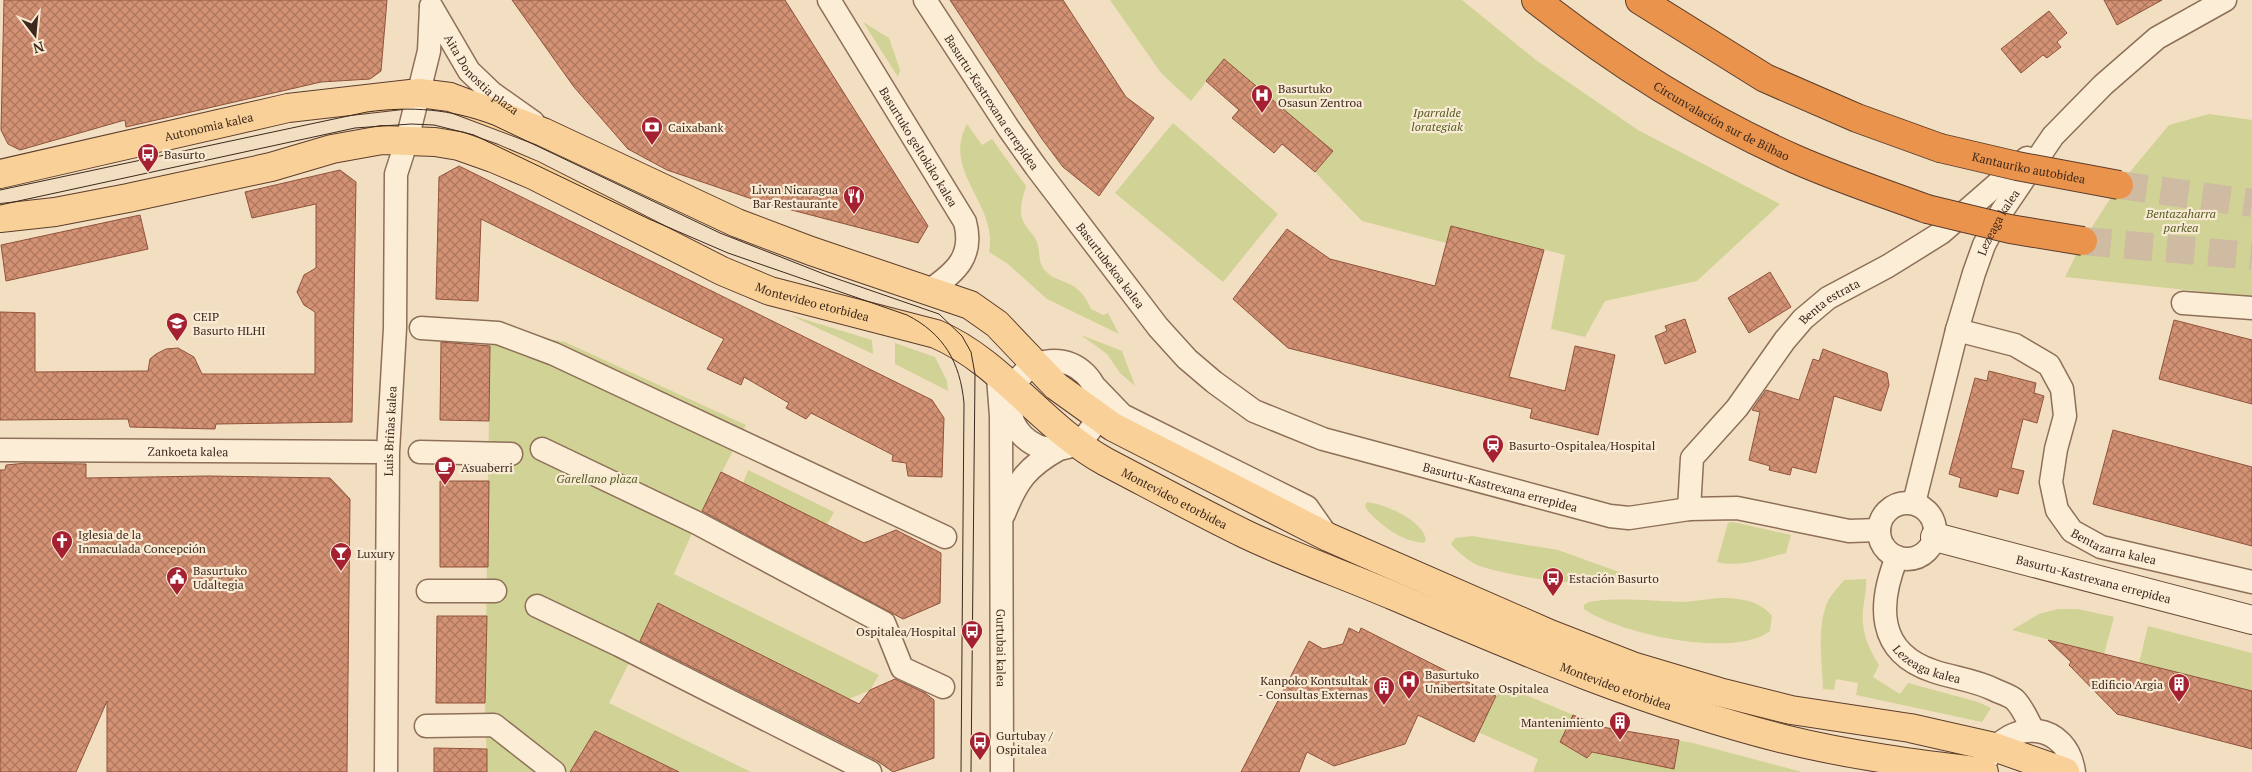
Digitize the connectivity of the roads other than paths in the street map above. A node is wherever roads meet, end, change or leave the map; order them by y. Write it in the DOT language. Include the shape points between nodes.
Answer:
graph roads {
  1 [pos="829,0"];
  2 [pos="925,0"];
  3 [pos="1536,0"];
  4 [pos="1640,0"];
  5 [pos="2225,0"];
  6 [pos="430,4"];
  7 [pos="419,93"];
  8 [pos="543,132"];
  9 [pos="407,140"];
  10 [pos="2040,152"];
  11 [pos="0,174"];
  12 [pos="2119,185"];
  13 [pos="1064,202"];
  14 [pos="0,218"];
  15 [pos="2083,241"];
  16 [pos="930,290"];
  17 [pos="2183,303"];
  18 [pos="2252,308"];
  19 [pos="1158,327"];
  20 [pos="421,328"];
  21 [pos="1956,330"];
  22 [pos="1036,364"];
  23 [pos="1096,388"];
  24 [pos="1007,390"];
  25 [pos="1097,417"];
  26 [pos="1001,433"];
  27 [pos="1068,446"];
  28 [pos="542,449"];
  29 [pos="0,450"];
  30 [pos="375,452"];
  31 [pos="420,452"];
  32 [pos="511,454"];
  33 [pos="1914,503"];
  34 [pos="1689,508"];
  35 [pos="1000,524"];
  36 [pos="1879,530"];
  37 [pos="945,537"];
  38 [pos="1328,537"];
  39 [pos="1935,537"];
  40 [pos="1897,557"];
  41 [pos="2252,582"];
  42 [pos="428,591"];
  43 [pos="495,591"];
  44 [pos="536,606"];
  45 [pos="2252,620"];
  46 [pos="944,687"];
  47 [pos="426,726"];
  48 [pos="2033,730"];
  49 [pos="1994,747"];
  50 [pos="386,772"];
  51 [pos="554,772"];
  52 [pos="870,772"];
  53 [pos="1002,772"];
  54 [pos="1984,772"];
  55 [pos="2065,772"];
  56 [pos="2074,772"];
  1 -- 16 [label="street, Basurtuko geltokiko kalea" via="965,222 969,236 960,265"];
  2 -- 13 [label="street, Basurtu-Kastrexana errepidea" via="1009,129"];
  3 -- 15 [label="highway, Circunvalación sur de Bilbao, bridge" via="1591,43 1655,86 1795,159 1927,209 2010,229"];
  4 -- 12 [label="highway, Kantauriko autobidea, bridge" via="1765,78 1857,118 1940,148"];
  5 -- 10 [label="street, Lezeaga kalea" via="2157,38 2103,85"];
  6 -- 7 [label="street, Aita Donostia plaza" via="429,51"];
  6 -- 8 [label="street, Aita Donostia plaza" via="469,71"];
  7 -- 8 [label="main road, Montevideo etorbidea" via="450,97"];
  7 -- 9 [label="street, Luis Briñas kalea"];
  7 -- 11 [label="main road, Autonomia kalea" via="288,108"];
  8 -- 16 [label="main road, Montevideo etorbidea" via="737,223"];
  9 -- 14 [label="main road" via="351,145 128,198 55,212"];
  9 -- 24 [label="main road, Montevideo etorbidea" via="459,146 493,158 722,272 770,291 936,334 971,352"];
  9 -- 50 [label="street, Luis Briñas kalea" via="396,174 395,328 388,452"];
  10 -- 21 [label="street, Lezeaga kalea" via="1984,245"];
  10 -- 34 [label="street, Benta estrata" via="2026,158 2006,174 1941,233 1828,298 1803,319 1737,408 1692,458"];
  13 -- 19 [label="street, Basurtubekoa kalea"];
  16 -- 22 [label="main road, Montevideo etorbidea" via="970,305 990,319"];
  17 -- 18 [label="street"];
  19 -- 34 [label="street, Basurtu-Kastrexana errepidea" via="1187,359 1254,410 1332,442 1610,516 1629,518"];
  20 -- 37 [label="street" via="498,333 554,354"];
  21 -- 33 [label="street, Lezeaga kalea"];
  21 -- 41 [label="street, Bentazarra kalea" via="2015,345 2050,365 2062,389 2065,416 2051,482 2057,510 2072,531 2101,546"];
  22 -- 23 [label="street" via="1055,361 1078,366"];
  22 -- 24 [label="street"];
  22 -- 25 [label="main road, Montevideo etorbidea" via="1056,386"];
  23 -- 25 [label="street" via="1099,402"];
  23 -- 38 [label="street" via="1122,415 1307,507"];
  24 -- 26 [label="street, Gurtubai kalea"];
  24 -- 26 [label="street, Gurtubai kalea"];
  24 -- 27 [label="main road, Montevideo etorbidea" via="1043,417"];
  25 -- 27 [label="street, Gurtubai kalea" via="1089,432"];
  25 -- 38 [label="main road, Montevideo etorbidea"];
  26 -- 35 [label="street, Gurtubai kalea"];
  27 -- 35 [label="street, Gurtubai kalea" via="1040,460 1014,488"];
  27 -- 54 [label="main road, Montevideo etorbidea" via="1247,535 1601,683 1785,739 1850,753"];
  28 -- 46 [label="street" via="698,523 884,623 902,668"];
  29 -- 30 [label="street, Zankoeta kalea"];
  31 -- 32 [label="street"];
  33 -- 36 [label="street" via="1906,502 1890,508 1880,521"];
  33 -- 39 [label="street" via="1922,506 1934,520"];
  34 -- 36 [label="street, Basurtu-Kastrexana errepidea" via="1737,508 1849,531"];
  35 -- 53 [label="street, Gurtubai kalea"];
  36 -- 40 [label="street" via="1883,546"];
  38 -- 49 [label="main road, Montevideo etorbidea" via="1550,634 1635,667 1791,710 1882,723"];
  39 -- 40 [label="street" via="1925,553 1908,559"];
  39 -- 45 [label="street, Basurtu-Kastrexana errepidea"];
  40 -- 48 [label="street, Lezeaga kalea" via="1883,612 1893,643 1908,659 1931,670 1984,685 2015,700"];
  42 -- 43 [label="street"];
  44 -- 52 [label="street"];
  47 -- 51 [label="street" via="494,726"];
  48 -- 49 [label="street" via="2014,733"];
  48 -- 56 [label="street" via="2058,740 2067,750"];
  49 -- 54 [label="street, Montevideo etorbidea"];
  49 -- 55 [label="main road, Montevideo etorbidea"];
}
